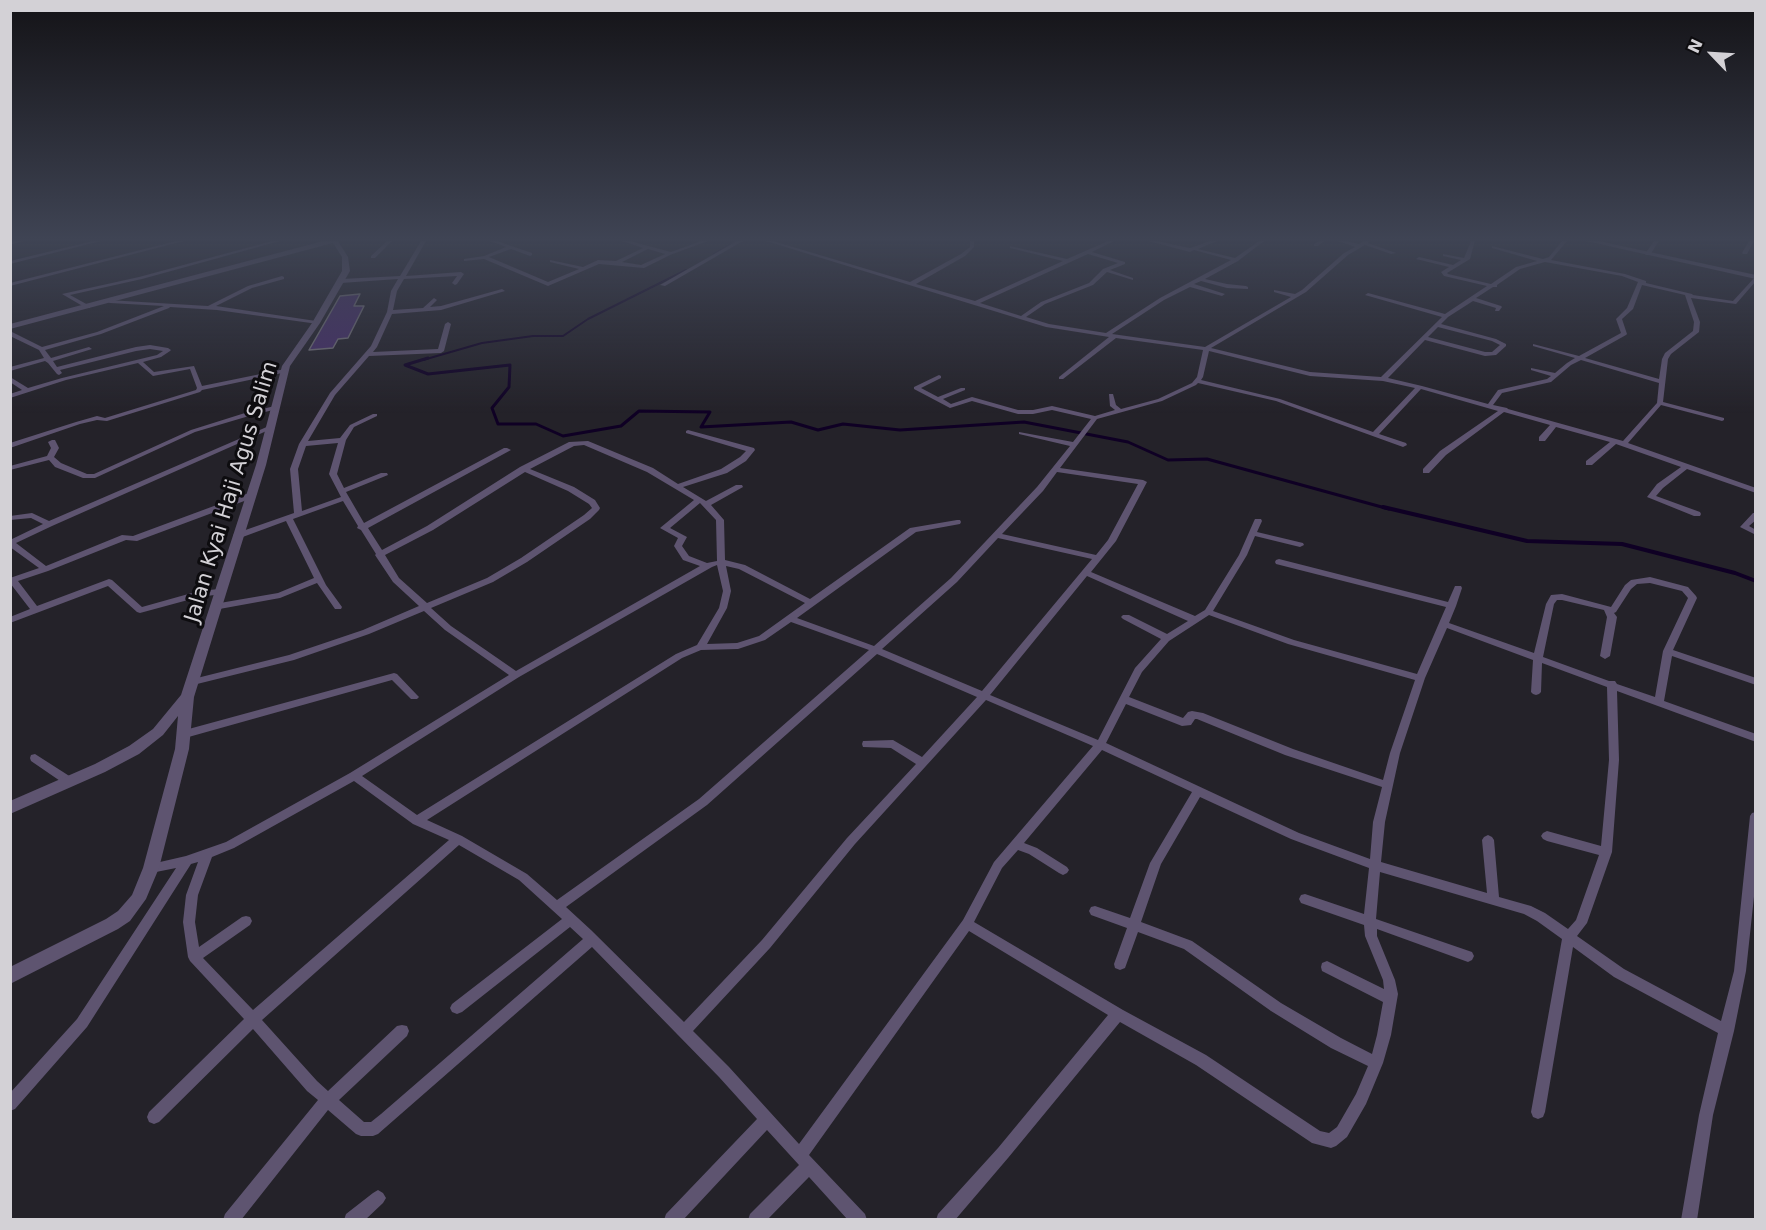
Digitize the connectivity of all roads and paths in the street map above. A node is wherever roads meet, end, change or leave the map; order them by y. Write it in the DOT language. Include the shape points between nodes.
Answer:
graph roads {
  1 [pos="73,298"];
  2 [pos="123,298"];
  3 [pos="227,298"];
  4 [pos="331,298"];
  5 [pos="393,298"];
  6 [pos="477,298"];
  7 [pos="960,298"];
  8 [pos="985,298"];
  9 [pos="1055,298"];
  10 [pos="1169,298"];
  11 [pos="1291,298"];
  12 [pos="1381,298"];
  13 [pos="1634,298"];
  14 [pos="1688,298"];
  15 [pos="1709,298"];
  16 [pos="1738,298"];
  17 [pos="1473,299"];
  18 [pos="434,300"];
  19 [pos="110,302"];
  20 [pos="975,303"];
  21 [pos="171,305"];
  22 [pos="88,307"];
  23 [pos="208,308"];
  24 [pos="425,309"];
  25 [pos="1497,310"];
  26 [pos="390,312"];
  27 [pos="1446,316"];
  28 [pos="1021,318"];
  29 [pos="316,323"];
  30 [pos="448,324"];
  31 [pos="1437,325"];
  32 [pos="10,327"];
  33 [pos="10,333"];
  34 [pos="1110,335"];
  35 [pos="1423,338"];
  36 [pos="1535,345"];
  37 [pos="1206,349"];
  38 [pos="41,350"];
  39 [pos="89,350"];
  40 [pos="368,354"];
  41 [pos="1579,358"];
  42 [pos="47,360"];
  43 [pos="139,362"];
  44 [pos="10,369"];
  45 [pos="56,369"];
  46 [pos="1533,369"];
  47 [pos="285,371"];
  48 [pos="1556,375"];
  49 [pos="939,377"];
  50 [pos="1061,378"];
  51 [pos="10,379"];
  52 [pos="64,379"];
  53 [pos="1383,379"];
  54 [pos="1199,381"];
  55 [pos="1662,382"];
  56 [pos="1420,387"];
  57 [pos="200,388"];
  58 [pos="963,389"];
  59 [pos="28,391"];
  60 [pos="1111,395"];
  61 [pos="10,396"];
  62 [pos="938,399"];
  63 [pos="1660,403"];
  64 [pos="1490,405"];
  65 [pos="275,408"];
  66 [pos="1505,409"];
  67 [pos="1120,411"];
  68 [pos="375,415"];
  69 [pos="1095,418"];
  70 [pos="1722,419"];
  71 [pos="1555,424"];
  72 [pos="269,428"];
  73 [pos="688,432"];
  74 [pos="1021,433"];
  75 [pos="1374,434"];
  76 [pos="1542,439"];
  77 [pos="342,440"];
  78 [pos="1615,441"];
  79 [pos="51,442"];
  80 [pos="1075,442"];
  81 [pos="303,444"];
  82 [pos="1623,444"];
  83 [pos="1403,445"];
  84 [pos="10,446"];
  85 [pos="507,450"];
  86 [pos="50,457"];
  87 [pos="1589,463"];
  88 [pos="1687,466"];
  89 [pos="10,468"];
  90 [pos="1055,469"];
  91 [pos="523,470"];
  92 [pos="1426,471"];
  93 [pos="384,476"];
  94 [pos="678,486"];
  95 [pos="739,487"];
  96 [pos="1755,490"];
  97 [pos="252,495"];
  98 [pos="344,495"];
  99 [pos="702,502"];
  100 [pos="1698,513"];
  101 [pos="298,514"];
  102 [pos="1755,515"];
  103 [pos="288,517"];
  104 [pos="10,518"];
  105 [pos="1258,520"];
  106 [pos="957,522"];
  107 [pos="49,524"];
  108 [pos="361,528"];
  109 [pos="1252,533"];
  110 [pos="1755,533"];
  111 [pos="997,535"];
  112 [pos="237,536"];
  113 [pos="11,543"];
  114 [pos="1300,544"];
  115 [pos="379,555"];
  116 [pos="1097,558"];
  117 [pos="721,562"];
  118 [pos="1280,562"];
  119 [pos="707,566"];
  120 [pos="45,569"];
  121 [pos="1085,573"];
  122 [pos="320,579"];
  123 [pos="12,581"];
  124 [pos="1458,588"];
  125 [pos="219,592"];
  126 [pos="811,603"];
  127 [pos="1452,606"];
  128 [pos="214,607"];
  129 [pos="338,607"];
  130 [pos="425,607"];
  131 [pos="35,610"];
  132 [pos="1608,611"];
  133 [pos="1208,612"];
  134 [pos="1126,617"];
  135 [pos="789,618"];
  136 [pos="10,620"];
  137 [pos="1195,620"];
  138 [pos="1444,624"];
  139 [pos="1167,638"];
  140 [pos="700,647"];
  141 [pos="874,649"];
  142 [pos="1668,651"];
  143 [pos="1605,656"];
  144 [pos="1538,657"];
  145 [pos="516,675"];
  146 [pos="1420,678"];
  147 [pos="193,682"];
  148 [pos="1755,682"];
  149 [pos="1612,683"];
  150 [pos="1536,692"];
  151 [pos="187,697"];
  152 [pos="414,698"];
  153 [pos="983,698"];
  154 [pos="1124,699"];
  155 [pos="1659,702"];
  156 [pos="184,734"];
  157 [pos="1755,738"];
  158 [pos="867,744"];
  159 [pos="1100,745"];
  160 [pos="35,758"];
  161 [pos="922,763"];
  162 [pos="354,776"];
  163 [pos="70,782"];
  164 [pos="1387,785"];
  165 [pos="1197,791"];
  166 [pos="10,808"];
  167 [pos="1755,816"];
  168 [pos="417,821"];
  169 [pos="1547,836"];
  170 [pos="458,839"];
  171 [pos="1488,840"];
  172 [pos="1015,844"];
  173 [pos="1606,852"];
  174 [pos="207,854"];
  175 [pos="1754,859"];
  176 [pos="187,861"];
  177 [pos="1374,865"];
  178 [pos="151,868"];
  179 [pos="1063,870"];
  180 [pos="1493,898"];
  181 [pos="1305,899"];
  182 [pos="557,907"];
  183 [pos="1095,910"];
  184 [pos="571,919"];
  185 [pos="1370,920"];
  186 [pos="246,921"];
  187 [pos="967,924"];
  188 [pos="1135,924"];
  189 [pos="1568,938"];
  190 [pos="592,939"];
  191 [pos="1468,956"];
  192 [pos="194,957"];
  193 [pos="1120,964"];
  194 [pos="1327,967"];
  195 [pos="10,976"];
  196 [pos="1390,999"];
  197 [pos="457,1008"];
  198 [pos="1118,1014"];
  199 [pos="252,1019"];
  200 [pos="402,1031"];
  201 [pos="684,1031"];
  202 [pos="1726,1032"];
  203 [pos="1377,1063"];
  204 [pos="328,1100"];
  205 [pos="10,1104"];
  206 [pos="1538,1112"];
  207 [pos="154,1117"];
  208 [pos="767,1119"];
  209 [pos="805,1160"];
  210 [pos="378,1198"];
  211 [pos="231,1220"];
  212 [pos="352,1220"];
  213 [pos="672,1220"];
  214 [pos="756,1220"];
  215 [pos="859,1220"];
  216 [pos="944,1220"];
  217 [pos="1689,1220"];
  1 -- 22 [label="street"];
  2 -- 19 [label="street"];
  3 -- 23 [label="street"];
  4 -- 29 [label="street, Jalan Kyai Haji Agus Salim"];
  5 -- 26 [label="street"];
  6 -- 24 [label="street"];
  7 -- 20 [label="street"];
  8 -- 20 [label="street"];
  9 -- 28 [label="street"];
  10 -- 34 [label="street"];
  11 -- 37 [label="street"];
  12 -- 27 [label="street"];
  13 -- 41 [label="street" via="1630,309 1619,319 1624,334"];
  14 -- 55 [label="street" via="1697,322 1696,332 1668,353"];
  15 -- 16 [label="street" via="1734,303"];
  17 -- 25 [label="street" via="1499,307"];
  17 -- 27 [label="street"];
  18 -- 24 [label="street"];
  19 -- 21 [label="street"];
  19 -- 22 [label="street"];
  20 -- 28 [label="street"];
  21 -- 23 [label="street"];
  21 -- 38 [label="street"];
  22 -- 32 [label="street"];
  23 -- 29 [label="street"];
  24 -- 26 [label="street"];
  26 -- 40 [label="street"];
  27 -- 31 [label="street"];
  28 -- 34 [label="street"];
  29 -- 47 [label="street, Jalan Kyai Haji Agus Salim"];
  30 -- 40 [label="street" via="441,351"];
  31 -- 35 [label="street"];
  31 -- 35 [label="street" via="1504,345 1489,355"];
  33 -- 38 [label="street"];
  34 -- 37 [label="street"];
  34 -- 50 [label="street"];
  35 -- 53 [label="street"];
  36 -- 41 [label="street"];
  37 -- 53 [label="street" via="1310,374"];
  37 -- 54 [label="street"];
  38 -- 42 [label="street"];
  39 -- 42 [label="street"];
  40 -- 81 [label="street" via="332,394"];
  41 -- 48 [label="street"];
  41 -- 55 [label="street"];
  42 -- 44 [label="street"];
  42 -- 45 [label="street"];
  43 -- 45 [label="street" via="168,350 136,348"];
  43 -- 52 [label="street"];
  43 -- 57 [label="street" via="153,374 192,367"];
  45 -- 52 [label="street"];
  46 -- 48 [label="street"];
  47 -- 57 [label="street"];
  47 -- 65 [label="street, Jalan Kyai Haji Agus Salim"];
  48 -- 64 [label="street" via="1549,381 1500,392"];
  49 -- 62 [label="street" via="916,388"];
  51 -- 59 [label="street"];
  52 -- 59 [label="street"];
  53 -- 56 [label="street"];
  54 -- 67 [label="street" via="1160,400"];
  54 -- 75 [label="street" via="1271,398"];
  55 -- 63 [label="street"];
  56 -- 64 [label="street"];
  56 -- 75 [label="street"];
  57 -- 84 [label="street"];
  58 -- 62 [label="street"];
  59 -- 61 [label="street"];
  60 -- 67 [label="street" via="1113,406"];
  62 -- 69 [label="street" via="950,406 972,399 1018,412 1052,408"];
  63 -- 70 [label="street"];
  63 -- 82 [label="street"];
  64 -- 66 [label="street"];
  65 -- 72 [label="street, Jalan Kyai Haji Agus Salim"];
  65 -- 86 [label="street" via="193,431 95,476 58,465"];
  66 -- 71 [label="street"];
  66 -- 92 [label="street" via="1443,453"];
  67 -- 69 [label="street"];
  68 -- 77 [label="street" via="352,426"];
  69 -- 80 [label="street"];
  71 -- 76 [label="street"];
  71 -- 78 [label="street"];
  72 -- 97 [label="street, Jalan Kyai Haji Agus Salim"];
  72 -- 107 [label="street"];
  73 -- 94 [label="street" via="751,450 723,471"];
  74 -- 80 [label="street"];
  75 -- 83 [label="street"];
  77 -- 81 [label="street"];
  77 -- 98 [label="street" via="333,474"];
  78 -- 82 [label="street"];
  78 -- 87 [label="street"];
  79 -- 86 [label="street" via="55,448"];
  80 -- 90 [label="street"];
  81 -- 101 [label="street" via="294,469"];
  82 -- 88 [label="street"];
  85 -- 108 [label="street"];
  86 -- 89 [label="street"];
  88 -- 96 [label="street"];
  88 -- 100 [label="street" via="1651,496"];
  90 -- 111 [label="street"];
  90 -- 116 [label="street" via="1143,482 1112,541"];
  91 -- 94 [label="street" via="580,442 636,462"];
  91 -- 115 [label="street"];
  91 -- 130 [label="street" via="571,489 596,508 587,518 490,580"];
  93 -- 98 [label="street"];
  94 -- 99 [label="street"];
  95 -- 99 [label="street"];
  97 -- 112 [label="street, Jalan Kyai Haji Agus Salim"];
  97 -- 120 [label="street" via="134,539 125,537"];
  98 -- 101 [label="street"];
  98 -- 108 [label="street"];
  99 -- 117 [label="street" via="720,520"];
  99 -- 119 [label="street" via="664,525 664,529 683,537 678,546 686,558"];
  101 -- 103 [label="street"];
  102 -- 110 [label="street" via="1743,527"];
  103 -- 112 [label="street"];
  103 -- 122 [label="street"];
  104 -- 107 [label="street" via="32,514"];
  105 -- 109 [label="street"];
  106 -- 126 [label="street" via="913,530"];
  107 -- 113 [label="street"];
  108 -- 115 [label="street"];
  109 -- 114 [label="street"];
  109 -- 133 [label="street"];
  111 -- 116 [label="street"];
  111 -- 141 [label="street" via="954,580"];
  112 -- 125 [label="street, Jalan Kyai Haji Agus Salim"];
  113 -- 120 [label="street"];
  115 -- 130 [label="street" via="396,580"];
  116 -- 121 [label="street"];
  117 -- 119 [label="street"];
  117 -- 126 [label="street" via="742,567"];
  117 -- 140 [label="street" via="727,591 723,608"];
  118 -- 127 [label="street"];
  119 -- 145 [label="street"];
  120 -- 123 [label="street"];
  121 -- 137 [label="street"];
  121 -- 153 [label="street"];
  122 -- 128 [label="street" via="280,595"];
  122 -- 129 [label="street"];
  123 -- 131 [label="street"];
  124 -- 127 [label="street"];
  125 -- 128 [label="street, Jalan Kyai Haji Agus Salim"];
  125 -- 131 [label="street" via="190,596 146,610 109,582"];
  126 -- 135 [label="street"];
  127 -- 138 [label="street"];
  128 -- 147 [label="street, Jalan Kyai Haji Agus Salim"];
  130 -- 145 [label="street" via="448,628"];
  130 -- 147 [label="street" via="291,658"];
  131 -- 136 [label="street"];
  132 -- 142 [label="street" via="1634,582 1660,581 1685,589 1693,598"];
  132 -- 143 [label="street" via="1612,617"];
  132 -- 144 [label="street" via="1554,597"];
  133 -- 137 [label="street"];
  133 -- 146 [label="street" via="1291,642"];
  134 -- 139 [label="street"];
  135 -- 140 [label="street" via="749,643"];
  135 -- 141 [label="street"];
  137 -- 139 [label="street"];
  138 -- 144 [label="street"];
  138 -- 146 [label="street"];
  139 -- 154 [label="street" via="1138,670"];
  140 -- 168 [label="street" via="679,656"];
  141 -- 153 [label="street"];
  141 -- 182 [label="street" via="703,801"];
  142 -- 148 [label="street"];
  142 -- 155 [label="street"];
  144 -- 149 [label="street"];
  144 -- 150 [label="street"];
  145 -- 162 [label="street"];
  146 -- 164 [label="street"];
  147 -- 151 [label="street, Jalan Kyai Haji Agus Salim"];
  149 -- 155 [label="street"];
  149 -- 173 [label="street" via="1614,760"];
  151 -- 156 [label="street"];
  151 -- 163 [label="street" via="158,732 134,750"];
  152 -- 156 [label="street" via="393,676"];
  153 -- 159 [label="street"];
  153 -- 161 [label="street"];
  154 -- 159 [label="street"];
  154 -- 164 [label="street" via="1185,722 1199,716 1296,755"];
  155 -- 157 [label="street"];
  156 -- 178 [label="street"];
  158 -- 161 [label="street" via="893,744"];
  159 -- 165 [label="street"];
  159 -- 172 [label="street"];
  160 -- 163 [label="street"];
  161 -- 201 [label="street" via="766,944"];
  162 -- 168 [label="street"];
  162 -- 174 [label="street" via="257,831"];
  163 -- 166 [label="street"];
  164 -- 177 [label="street"];
  165 -- 177 [label="street" via="1295,836"];
  165 -- 188 [label="street" via="1156,863"];
  167 -- 175 [label="street"];
  168 -- 170 [label="street"];
  169 -- 173 [label="street"];
  170 -- 182 [label="street" via="523,877"];
  170 -- 199 [label="street"];
  171 -- 180 [label="street"];
  172 -- 179 [label="street"];
  172 -- 187 [label="street" via="998,865"];
  173 -- 189 [label="street" via="1581,923"];
  174 -- 176 [label="street"];
  174 -- 192 [label="street" via="192,895 189,922"];
  175 -- 202 [label="street" via="1740,971"];
  176 -- 178 [label="street"];
  176 -- 205 [label="street" via="82,1023"];
  177 -- 180 [label="street"];
  177 -- 185 [label="street"];
  178 -- 195 [label="street" via="138,899 124,916"];
  180 -- 189 [label="street" via="1542,917"];
  181 -- 185 [label="street"];
  182 -- 184 [label="street"];
  183 -- 188 [label="street"];
  184 -- 190 [label="street"];
  184 -- 197 [label="street"];
  185 -- 191 [label="street"];
  185 -- 196 [label="street" via="1371,936 1389,980"];
  186 -- 192 [label="street"];
  187 -- 198 [label="street"];
  187 -- 209 [label="street"];
  188 -- 193 [label="street"];
  188 -- 203 [label="street" via="1188,945 1276,1007"];
  189 -- 202 [label="street" via="1618,973"];
  189 -- 206 [label="street"];
  190 -- 201 [label="street"];
  190 -- 204 [label="street" via="373,1129 361,1129"];
  192 -- 199 [label="street"];
  194 -- 196 [label="street"];
  196 -- 203 [label="street"];
  198 -- 203 [label="street" via="1201,1060 1323,1141 1342,1132"];
  198 -- 216 [label="street"];
  199 -- 204 [label="street"];
  199 -- 207 [label="street"];
  200 -- 204 [label="street"];
  201 -- 208 [label="street"];
  202 -- 217 [label="street" via="1706,1115"];
  204 -- 211 [label="street"];
  208 -- 209 [label="street"];
  208 -- 213 [label="street"];
  209 -- 214 [label="street"];
  209 -- 215 [label="street"];
  210 -- 212 [label="street"];
}
